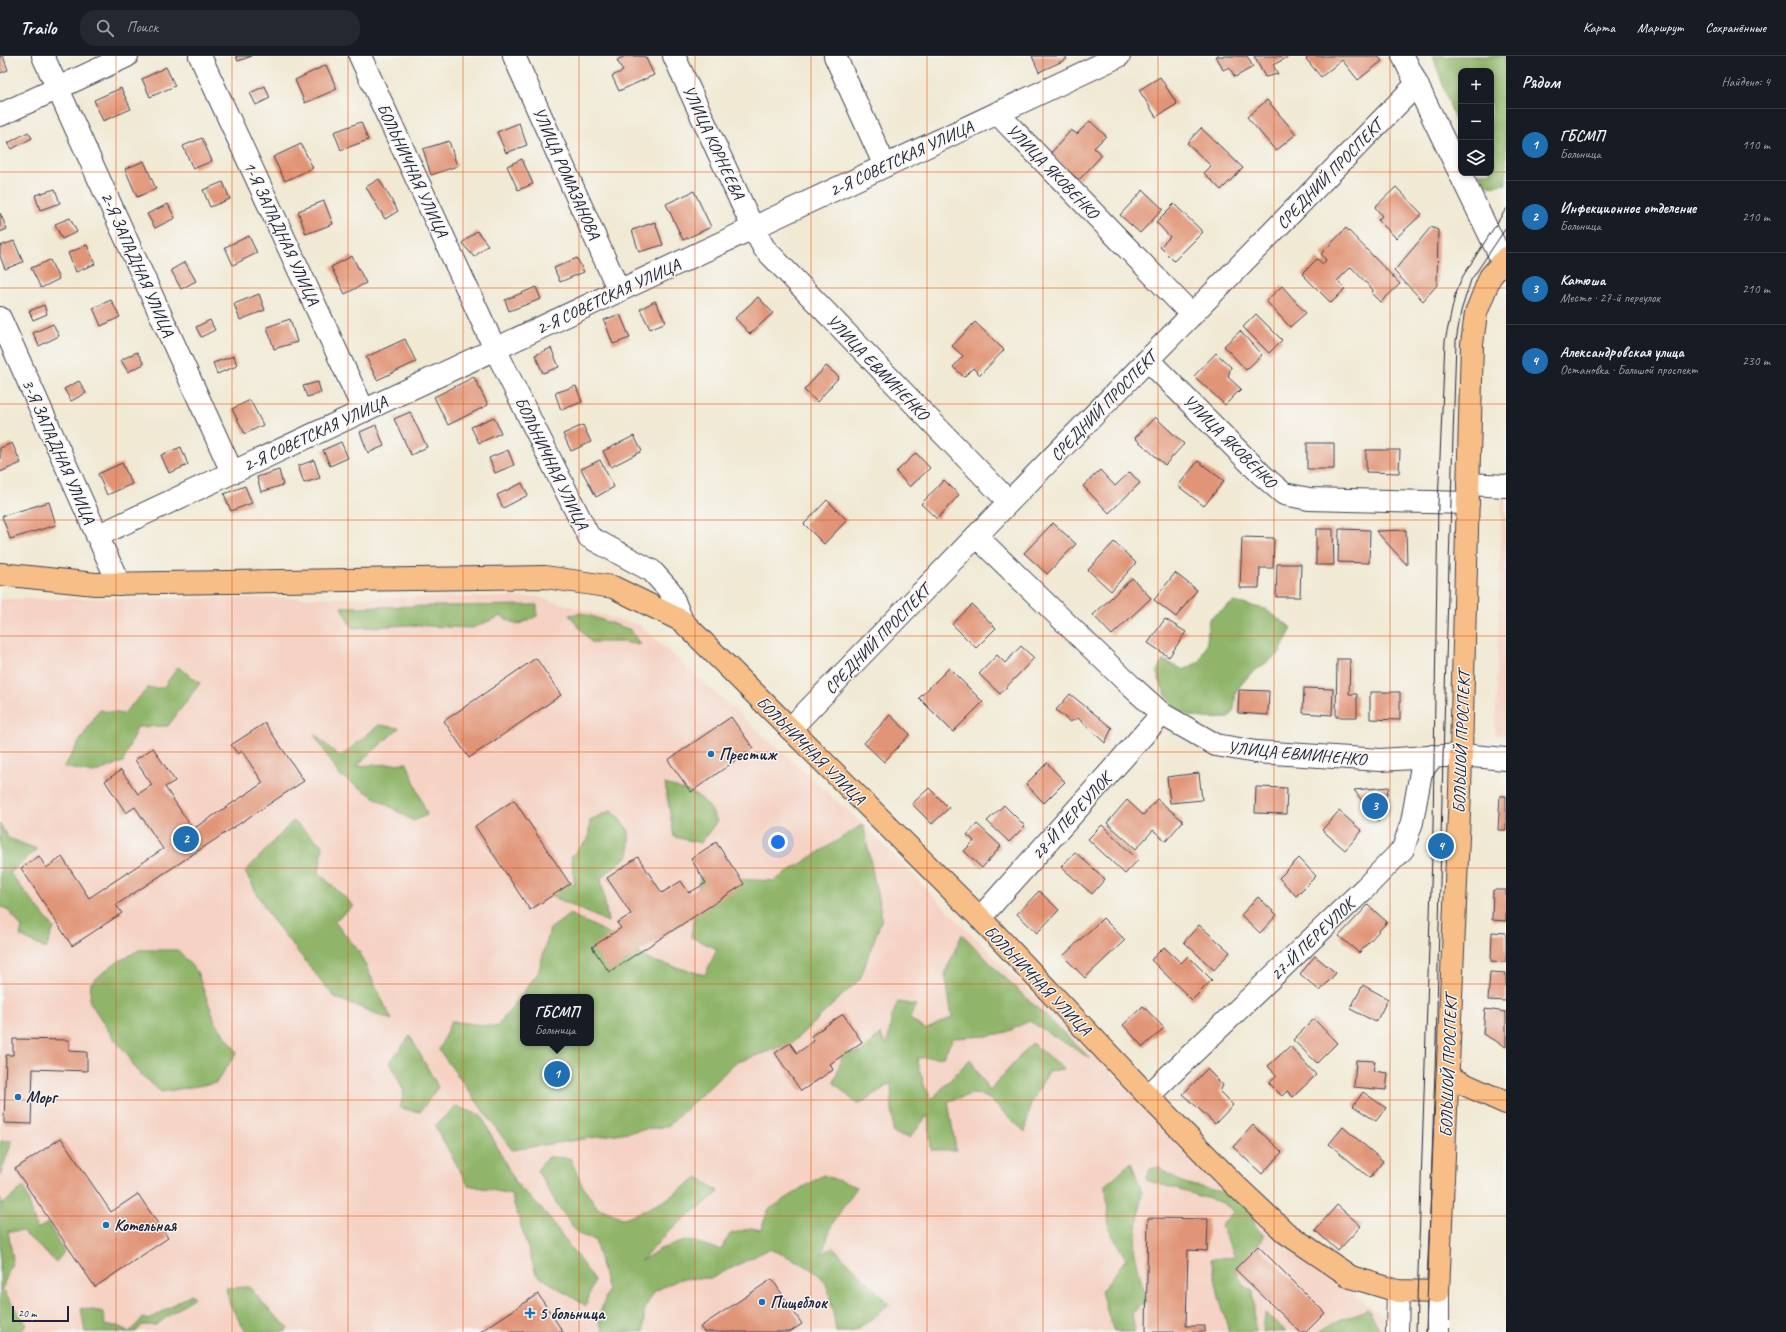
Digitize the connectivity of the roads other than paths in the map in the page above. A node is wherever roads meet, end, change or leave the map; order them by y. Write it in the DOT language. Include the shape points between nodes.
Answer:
graph roads {
  1 [pos="43,56"];
  2 [pos="126,56"];
  3 [pos="200,56"];
  4 [pos="360,56"];
  5 [pos="514,56"];
  6 [pos="674,56"];
  7 [pos="835,56"];
  8 [pos="1119,56"];
  9 [pos="1403,56"];
  10 [pos="1097,61"];
  11 [pos="1417,84"];
  12 [pos="58,88"];
  13 [pos="997,113"];
  14 [pos="0,115"];
  15 [pos="885,166"];
  16 [pos="753,228"];
  17 [pos="1504,260"];
  18 [pos="619,291"];
  19 [pos="1192,315"];
  20 [pos="0,318"];
  21 [pos="495,349"];
  22 [pos="1148,360"];
  23 [pos="364,411"];
  24 [pos="232,472"];
  25 [pos="1506,486"];
  26 [pos="1468,493"];
  27 [pos="1009,502"];
  28 [pos="97,536"];
  29 [pos="976,536"];
  30 [pos="0,574"];
  31 [pos="119,584"];
  32 [pos="682,621"];
  33 [pos="1162,714"];
  34 [pos="790,729"];
  35 [pos="1461,755"];
  36 [pos="1434,756"];
  37 [pos="1506,759"];
  38 [pos="980,918"];
  39 [pos="1448,1077"];
  40 [pos="1148,1096"];
  41 [pos="1506,1103"];
  42 [pos="1398,1291"];
  43 [pos="1438,1292"];
  44 [pos="1398,1332"];
  45 [pos="1438,1332"];
  1 -- 12 [label="street, 2-Я ЗАПАДНАЯ УЛИЦА"];
  2 -- 12 [label="street"];
  3 -- 23 [label="street, 1-Я ЗАПАДНАЯ УЛИЦА"];
  4 -- 21 [label="street, БОЛЬНИЧНАЯ УЛИЦА"];
  5 -- 18 [label="street, УЛИЦА РОМАЗАНОВА"];
  6 -- 16 [label="street, УЛИЦА КОРНЕЕВА"];
  7 -- 15 [label="street"];
  8 -- 10 [label="street, 2-Я СОВЕТСКАЯ УЛИЦА"];
  9 -- 11 [label="street"];
  10 -- 13 [label="street, 2-Я СОВЕТСКАЯ УЛИЦА"];
  11 -- 17 [label="street"];
  11 -- 19 [label="street, СРЕДНИЙ ПРОСПЕКТ"];
  12 -- 14 [label="street"];
  12 -- 24 [label="street, 2-Я ЗАПАДНАЯ УЛИЦА"];
  13 -- 15 [label="street, 2-Я СОВЕТСКАЯ УЛИЦА"];
  13 -- 19 [label="street, УЛИЦА ЯКОВЕНКО"];
  15 -- 16 [label="street, 2-Я СОВЕТСКАЯ УЛИЦА"];
  16 -- 18 [label="street, 2-Я СОВЕТСКАЯ УЛИЦА"];
  16 -- 27 [label="street, УЛИЦА ЕВМИНЕНКО" via="764,248"];
  17 -- 26 [label="main road, БОЛЬШОЙ ПРОСПЕКТ" via="1490,277 1476,313 1472,344"];
  18 -- 21 [label="street, 2-Я СОВЕТСКАЯ УЛИЦА"];
  19 -- 22 [label="street, СРЕДНИЙ ПРОСПЕКТ"];
  20 -- 28 [label="street, 3-Я ЗАПАДНАЯ УЛИЦА"];
  21 -- 23 [label="street, 2-Я СОВЕТСКАЯ УЛИЦА"];
  21 -- 32 [label="street, БОЛЬНИЧНАЯ УЛИЦА" via="589,538 652,570 670,591"];
  22 -- 26 [label="street, УЛИЦА ЯКОВЕНКО" via="1284,494 1309,499"];
  22 -- 27 [label="street, СРЕДНИЙ ПРОСПЕКТ"];
  23 -- 24 [label="street, 2-Я СОВЕТСКАЯ УЛИЦА"];
  24 -- 28 [label="street, 2-Я СОВЕТСКАЯ УЛИЦА"];
  25 -- 26 [label="street, УЛИЦА ЯКОВЕНКО"];
  26 -- 35 [label="main road, БОЛЬШОЙ ПРОСПЕКТ"];
  27 -- 29 [label="street, СРЕДНИЙ ПРОСПЕКТ"];
  28 -- 31 [label="street, 3-Я ЗАПАДНАЯ УЛИЦА"];
  29 -- 33 [label="street, УЛИЦА ЕВМИНЕНКО"];
  29 -- 34 [label="street, СРЕДНИЙ ПРОСПЕКТ"];
  30 -- 31 [label="main road" via="95,584"];
  31 -- 32 [label="main road" via="545,577 613,587"];
  32 -- 34 [label="main road, БОЛЬНИЧНАЯ УЛИЦА"];
  33 -- 36 [label="street, УЛИЦА ЕВМИНЕНКО" via="1216,745 1256,752 1380,760"];
  33 -- 38 [label="street, 28-Й ПЕРЕУЛОК"];
  34 -- 38 [label="main road, БОЛЬНИЧНАЯ УЛИЦА"];
  35 -- 36 [label="street, УЛИЦА ЕВМИНЕНКО"];
  35 -- 37 [label="street, УЛИЦА ЕВМИНЕНКО"];
  35 -- 39 [label="main road, БОЛЬШОЙ ПРОСПЕКТ"];
  36 -- 40 [label="street, 27-Й ПЕРЕУЛОК" via="1421,772 1412,822 1403,848 1365,888"];
  38 -- 40 [label="main road, БОЛЬНИЧНАЯ УЛИЦА"];
  39 -- 41 [label="main road"];
  39 -- 43 [label="main road, БОЛЬШОЙ ПРОСПЕКТ"];
  40 -- 42 [label="main road, БОЛЬНИЧНАЯ УЛИЦА" via="1286,1233 1350,1277"];
  42 -- 43 [label="main road, БОЛЬНИЧНАЯ УЛИЦА"];
  42 -- 44 [label="street"];
  43 -- 45 [label="street, БОЛЬШОЙ ПРОСПЕКТ"];
}
